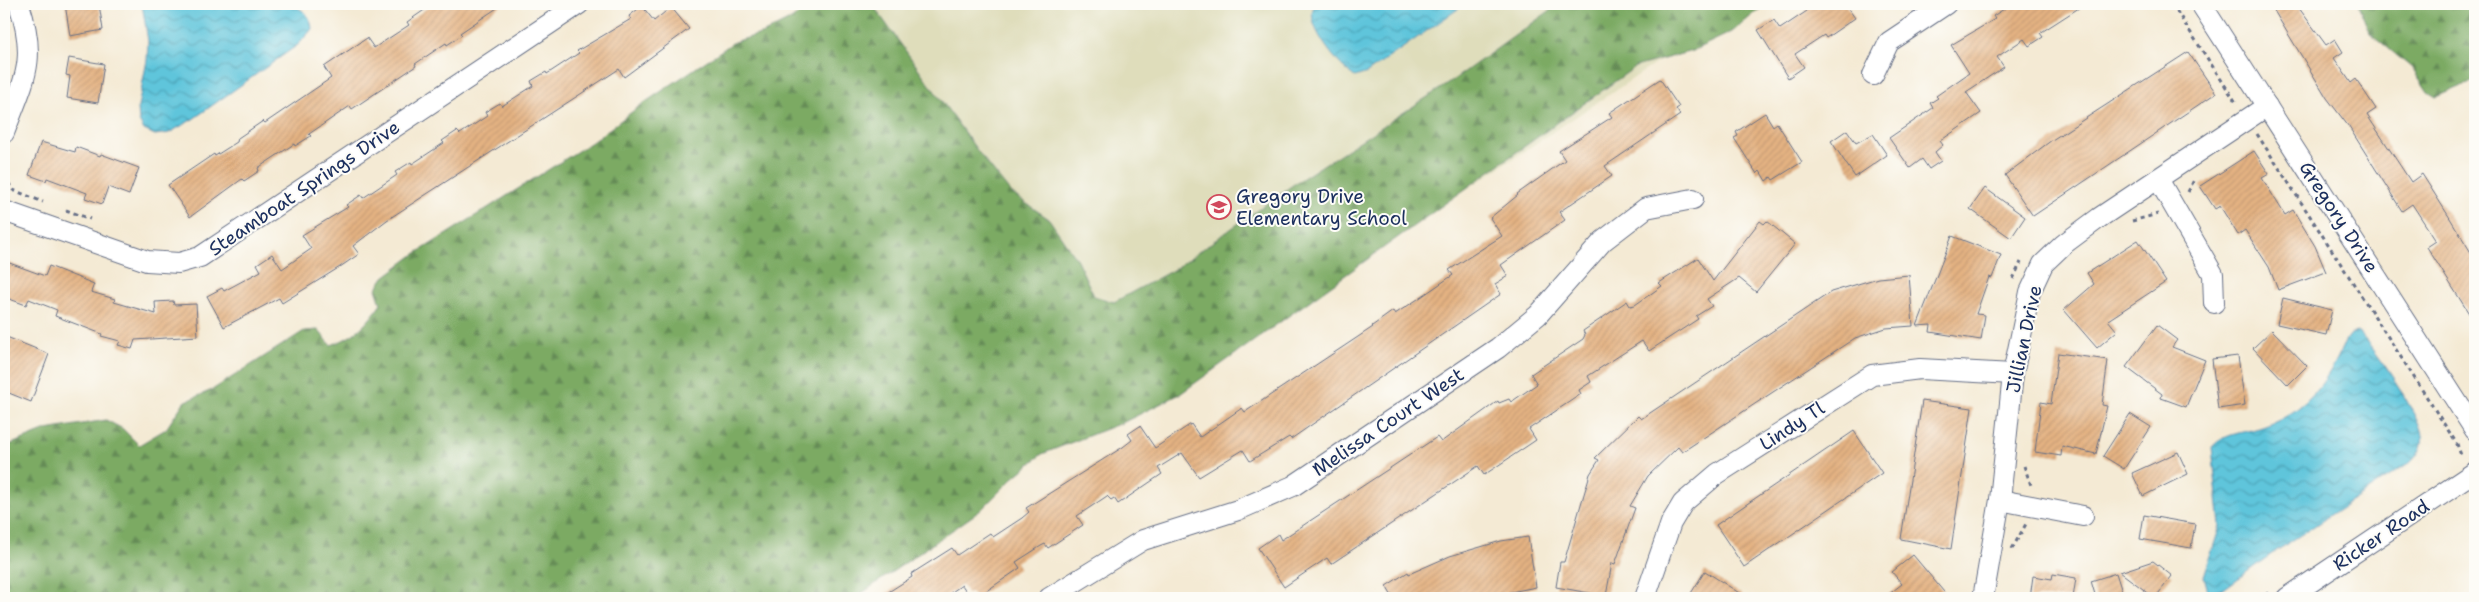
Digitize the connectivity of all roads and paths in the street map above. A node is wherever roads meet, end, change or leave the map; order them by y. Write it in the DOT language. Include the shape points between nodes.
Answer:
graph roads {
  1 [pos="19,4"];
  2 [pos="579,4"];
  3 [pos="1946,4"];
  4 [pos="2172,4"];
  5 [pos="2202,4"];
  6 [pos="1873,75"];
  7 [pos="2267,106"];
  8 [pos="2244,116"];
  9 [pos="4,133"];
  10 [pos="2250,139"];
  11 [pos="2200,174"];
  12 [pos="4,176"];
  13 [pos="2158,179"];
  14 [pos="1693,199"];
  15 [pos="45,203"];
  16 [pos="2173,206"];
  17 [pos="60,208"];
  18 [pos="4,211"];
  19 [pos="95,221"];
  20 [pos="2128,223"];
  21 [pos="2026,255"];
  22 [pos="2011,284"];
  23 [pos="2214,303"];
  24 [pos="2013,374"];
  25 [pos="2475,430"];
  26 [pos="2022,459"];
  27 [pos="2469,467"];
  28 [pos="2000,500"];
  29 [pos="2030,506"];
  30 [pos="2083,516"];
  31 [pos="2011,554"];
  32 [pos="2282,593"];
  33 [pos="1048,598"];
  34 [pos="1645,598"];
  35 [pos="1984,598"];
  36 [pos="2260,598"];
  1 -- 9 [label="street" via="27,28 28,67"];
  2 -- 18 [label="street, Steamboat Springs Drive" via="200,257 179,263 147,261"];
  3 -- 6 [label="street" via="1889,42"];
  4 -- 8 [label="path"];
  5 -- 7 [label="street, Gregory Drive"];
  7 -- 8 [label="street, Jillian Drive"];
  7 -- 25 [label="street, Gregory Drive"];
  8 -- 10 [label="path"];
  8 -- 13 [label="street, Jillian Drive"];
  8 -- 27 [label="path"];
  11 -- 16 [label="path" via="2185,198"];
  12 -- 15 [label="path" via="13,190"];
  13 -- 16 [label="street"];
  13 -- 24 [label="street, Jillian Drive" via="2064,244 2043,264 2030,292"];
  14 -- 33 [label="street, Melissa Court West" via="1646,208 1603,241 1538,315 1498,348 1293,486 1238,510 1143,540"];
  16 -- 20 [label="path" via="2159,214"];
  16 -- 23 [label="street" via="2213,274"];
  17 -- 19 [label="path"];
  21 -- 22 [label="path"];
  24 -- 28 [label="street, Jillian Drive"];
  24 -- 34 [label="street, Lindy Tl" via="1920,368 1872,375 1717,474 1684,503 1671,523"];
  26 -- 29 [label="path" via="2031,482"];
  27 -- 32 [label="street, Ricker Road"];
  28 -- 29 [label="street"];
  28 -- 35 [label="street, Jillian Drive"];
  29 -- 30 [label="street"];
  29 -- 31 [label="path" via="2025,526"];
  32 -- 36 [label="path"];
}
